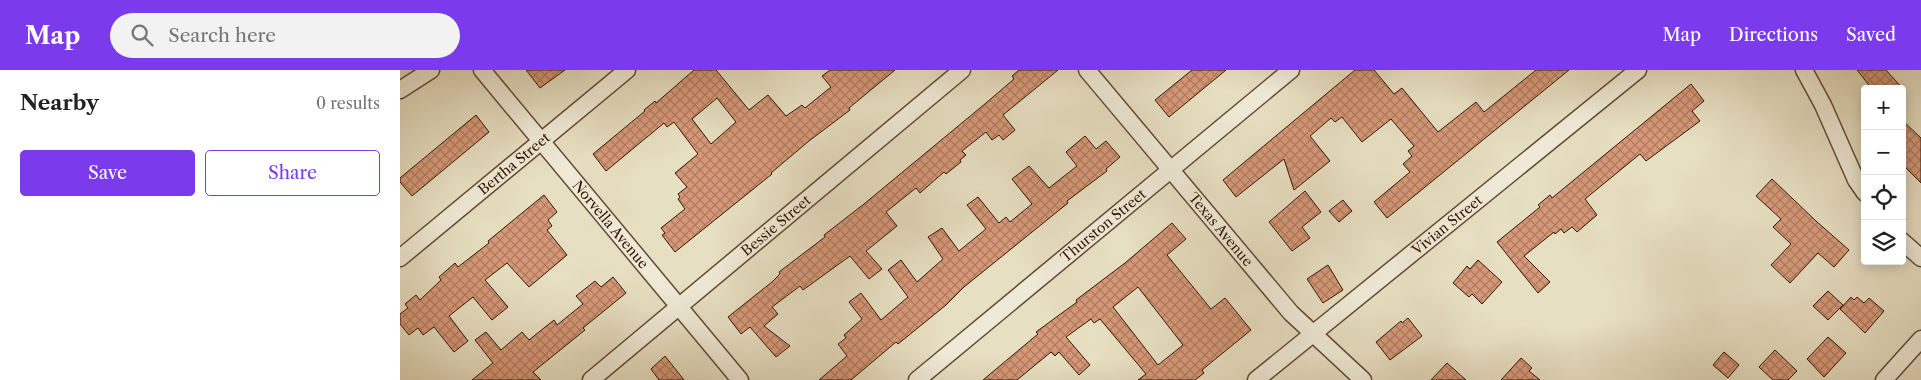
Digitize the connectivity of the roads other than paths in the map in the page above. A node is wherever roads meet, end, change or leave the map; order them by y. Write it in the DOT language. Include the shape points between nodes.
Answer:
graph roads {
  1 [pos="431,70"];
  2 [pos="482,70"];
  3 [pos="627,70"];
  4 [pos="962,70"];
  5 [pos="1087,70"];
  6 [pos="1291,70"];
  7 [pos="1638,70"];
  8 [pos="1804,70"];
  9 [pos="400,90"];
  10 [pos="541,142"];
  11 [pos="1170,170"];
  12 [pos="1861,187"];
  13 [pos="1906,245"];
  14 [pos="400,258"];
  15 [pos="1921,258"];
  16 [pos="679,306"];
  17 [pos="1313,334"];
  18 [pos="1921,339"];
  19 [pos="591,380"];
  20 [pos="740,380"];
  21 [pos="917,380"];
  22 [pos="1256,380"];
  23 [pos="1363,380"];
  24 [pos="1884,380"];
  1 -- 9 [label="street"];
  2 -- 10 [label="street, Norvella Avenue"];
  3 -- 10 [label="street, Bertha Street"];
  4 -- 16 [label="street, Bessie Street"];
  5 -- 11 [label="street, Texas Avenue"];
  6 -- 11 [label="street, Thurston Street"];
  7 -- 17 [label="street, Vivian Street"];
  8 -- 12 [label="street"];
  10 -- 14 [label="street, Bertha Street"];
  10 -- 16 [label="street, Norvella Avenue"];
  11 -- 17 [label="street, Texas Avenue" via="1291,313"];
  11 -- 21 [label="street, Thurston Street"];
  13 -- 15 [label="street"];
  16 -- 19 [label="street, Bessie Street"];
  16 -- 20 [label="street, Norvella Avenue"];
  17 -- 22 [label="street, Vivian Street"];
  17 -- 23 [label="street, Texas Avenue"];
  18 -- 24 [label="street"];
}
